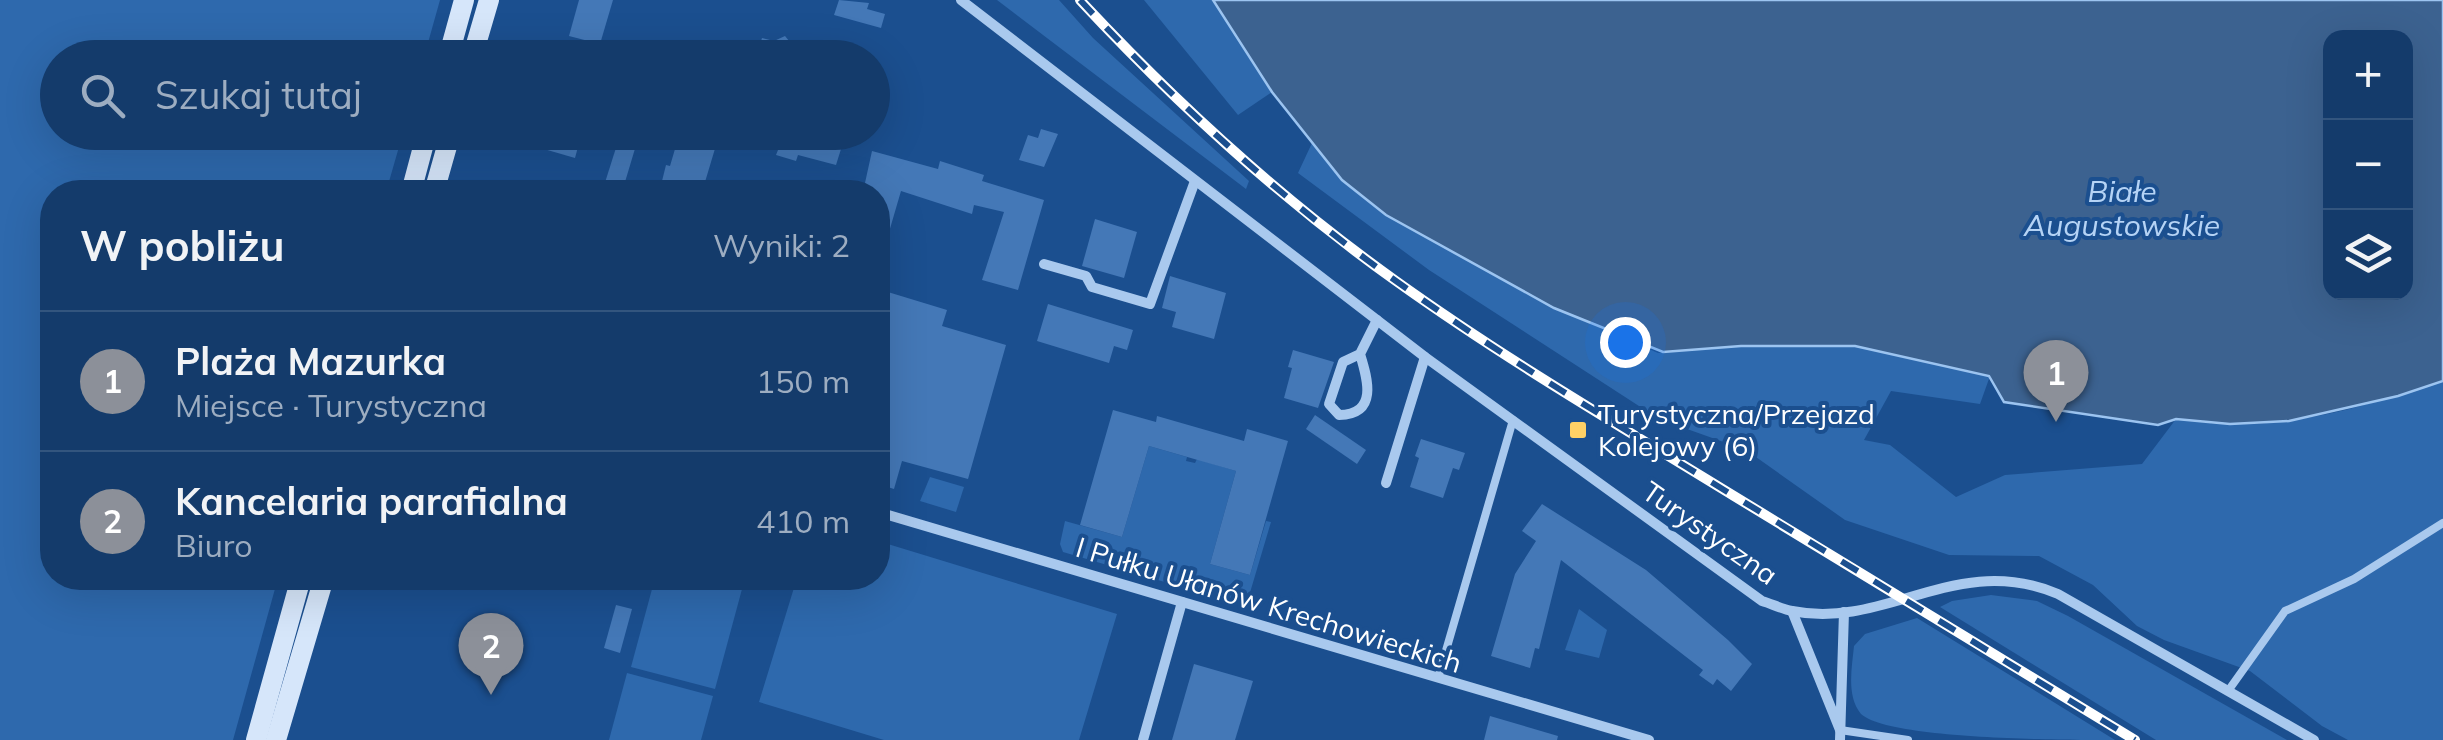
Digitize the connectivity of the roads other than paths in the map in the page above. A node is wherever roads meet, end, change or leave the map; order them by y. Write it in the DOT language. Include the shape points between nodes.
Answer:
graph roads {
  1 [pos="489,0"];
  2 [pos="961,0"];
  3 [pos="461,9"];
  4 [pos="482,24"];
  5 [pos="453,40"];
  6 [pos="477,40"];
  7 [pos="422,150"];
  8 [pos="446,150"];
  9 [pos="413,180"];
  10 [pos="437,180"];
  11 [pos="1196,180"];
  12 [pos="1044,264"];
  13 [pos="1377,320"];
  14 [pos="1360,354"];
  15 [pos="1425,357"];
  16 [pos="1512,420"];
  17 [pos="1386,483"];
  18 [pos="890,516"];
  19 [pos="2443,523"];
  20 [pos="298,590"];
  21 [pos="320,590"];
  22 [pos="1182,602"];
  23 [pos="1792,611"];
  24 [pos="1844,612"];
  25 [pos="1438,678"];
  26 [pos="2228,691"];
  27 [pos="1840,735"];
  28 [pos="256,740"];
  29 [pos="276,740"];
  30 [pos="1143,740"];
  31 [pos="1649,740"];
  32 [pos="1908,740"];
  33 [pos="2314,740"];
  1 -- 4 [label="main road"];
  2 -- 11 [label="street, Turystyczna"];
  3 -- 4 [label="main road"];
  3 -- 5 [label="main road"];
  4 -- 6 [label="main road"];
  7 -- 9 [label="main road"];
  8 -- 10 [label="main road"];
  11 -- 12 [label="street" via="1150,304"];
  11 -- 13 [label="street, Turystyczna"];
  13 -- 14 [label="street"];
  13 -- 15 [label="street, Turystyczna"];
  14 -- 14 [label="street" via="1343,362 1328,404 1339,415 1364,406 1368,388"];
  15 -- 16 [label="street, Turystyczna"];
  15 -- 17 [label="street"];
  16 -- 23 [label="street, Turystyczna" via="1762,601"];
  16 -- 25 [label="lane"];
  18 -- 22 [label="street, I Pułku Ułanów Krechowieckich"];
  19 -- 26 [label="lane" via="2354,579 2284,610"];
  20 -- 28 [label="main road"];
  21 -- 29 [label="main road"];
  22 -- 25 [label="street, I Pułku Ułanów Krechowieckich"];
  22 -- 30 [label="street"];
  23 -- 24 [label="street, Turystyczna"];
  23 -- 27 [label="street"];
  24 -- 26 [label="street, Turystyczna" via="1986,579 2035,585"];
  24 -- 27 [label="street"];
  25 -- 31 [label="street, I Pułku Ułanów Krechowieckich"];
  26 -- 33 [label="street, Turystyczna"];
  27 -- 32 [label="lane"];
}
